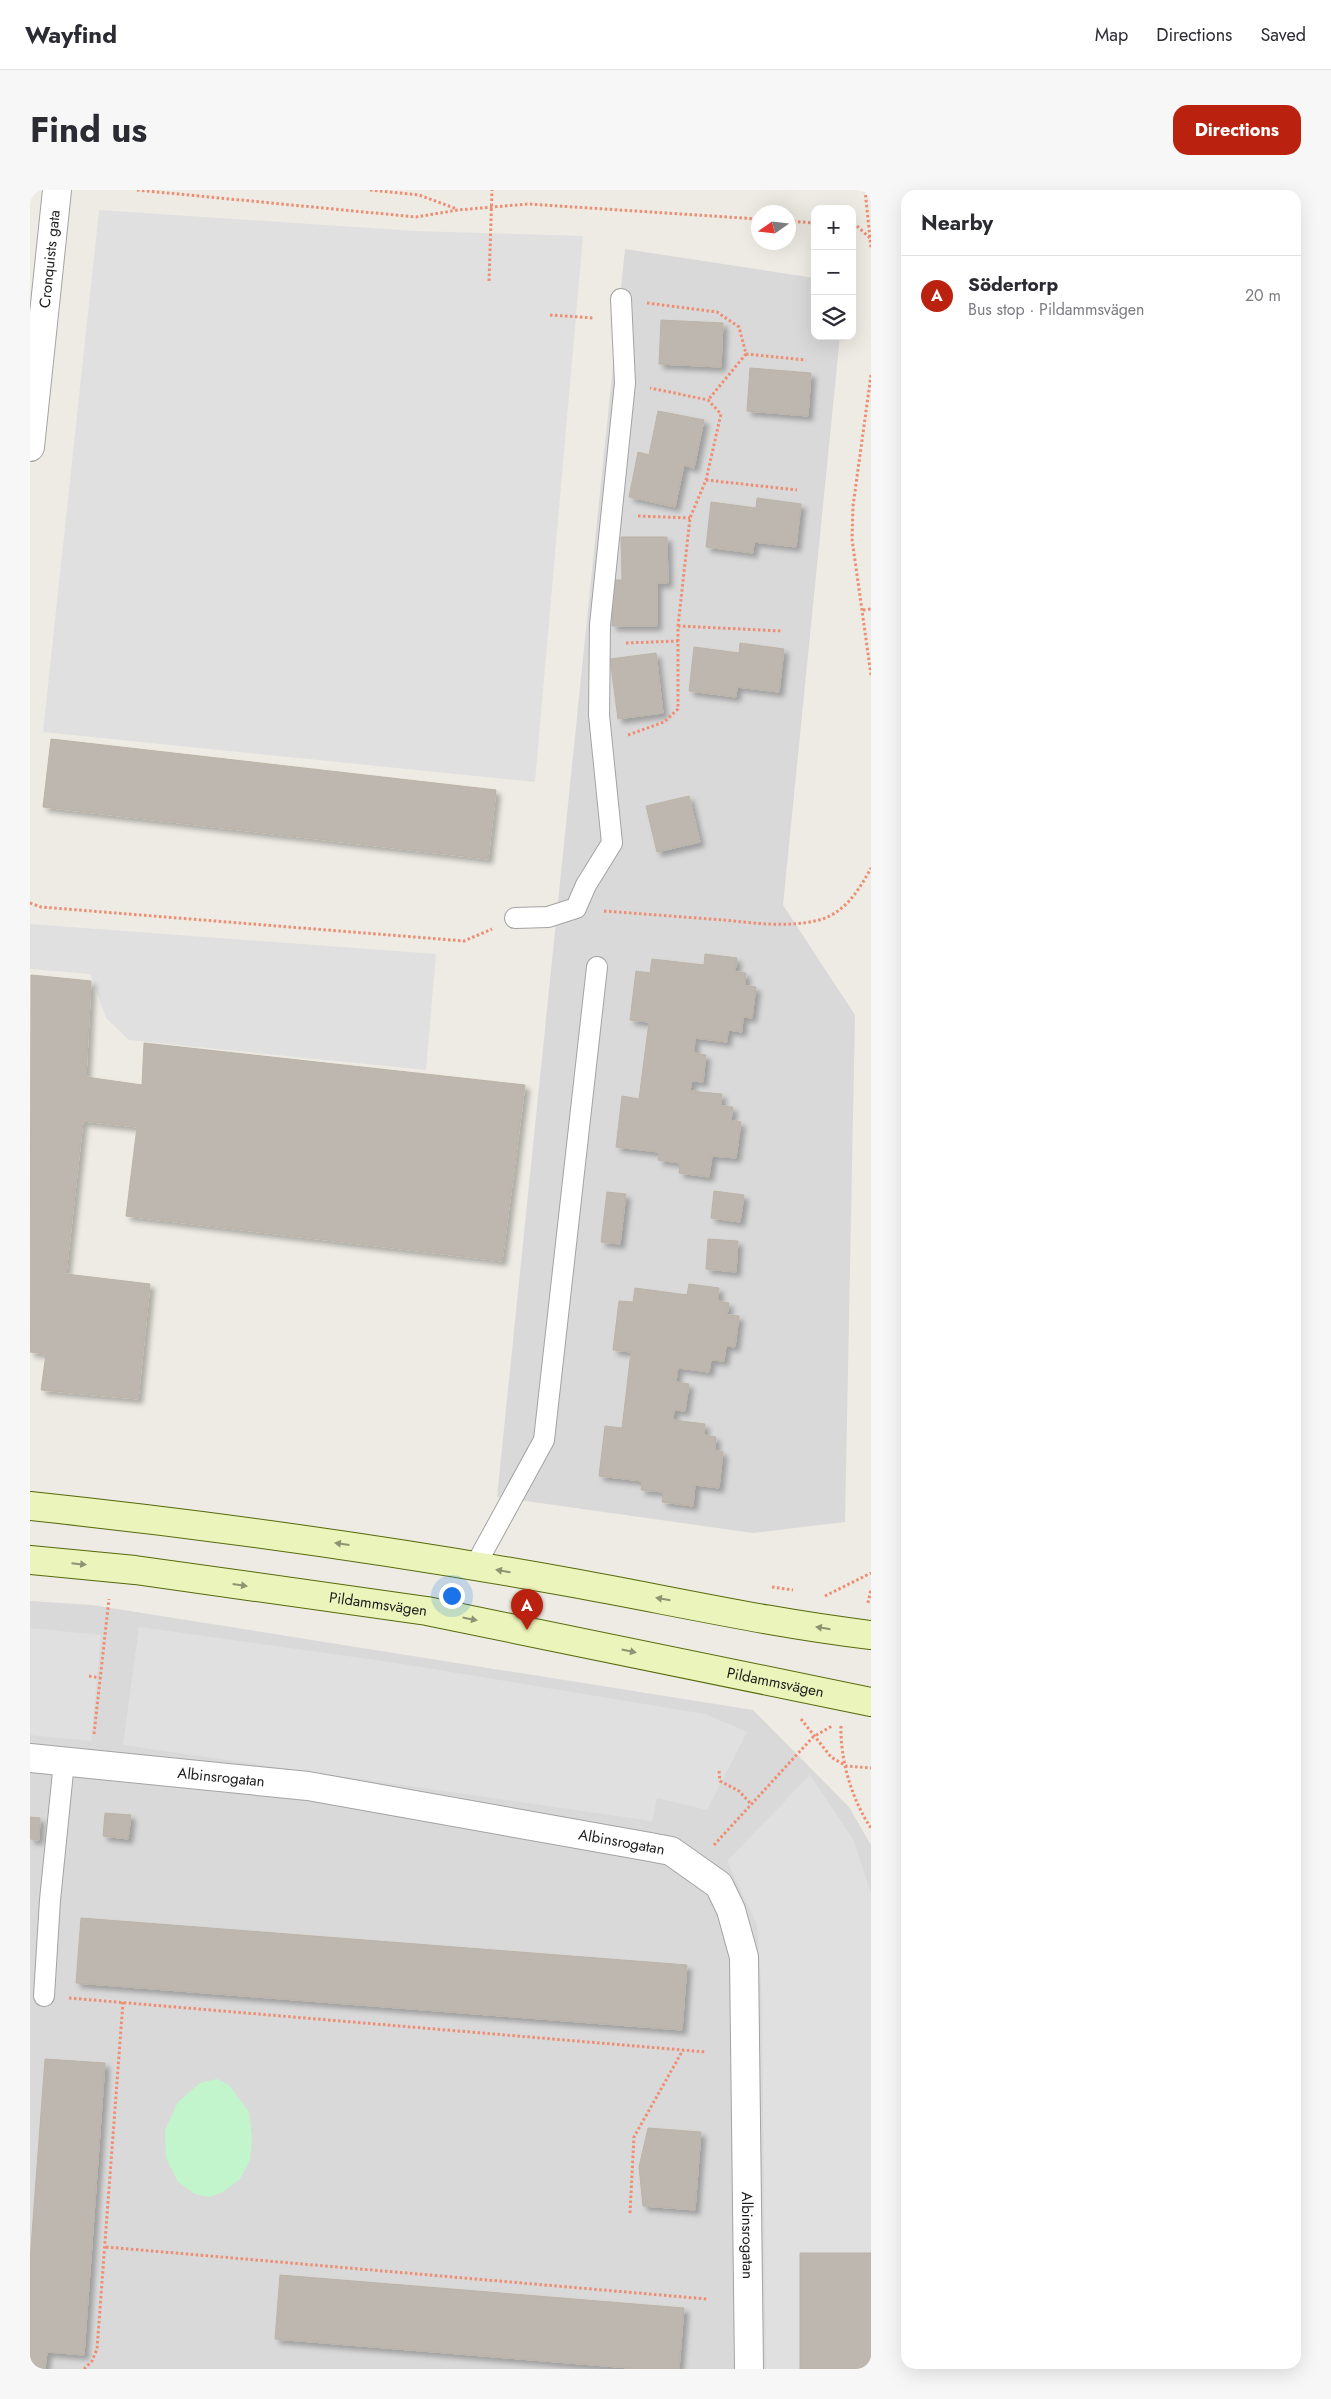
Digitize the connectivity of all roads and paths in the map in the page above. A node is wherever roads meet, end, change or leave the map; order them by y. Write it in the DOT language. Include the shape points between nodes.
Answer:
graph roads {
  1 [pos="57,190"];
  2 [pos="137,190"];
  3 [pos="370,190"];
  4 [pos="492,190"];
  5 [pos="865,190"];
  6 [pos="491,207"];
  7 [pos="458,210"];
  8 [pos="751,219"];
  9 [pos="796,222"];
  10 [pos="811,223"];
  11 [pos="856,226"];
  12 [pos="870,238"];
  13 [pos="871,248"];
  14 [pos="489,281"];
  15 [pos="622,299"];
  16 [pos="550,315"];
  17 [pos="622,320"];
  18 [pos="746,354"];
  19 [pos="806,360"];
  20 [pos="871,375"];
  21 [pos="625,384"];
  22 [pos="708,400"];
  23 [pos="30,447"];
  24 [pos="706,480"];
  25 [pos="797,490"];
  26 [pos="611,514"];
  27 [pos="690,518"];
  28 [pos="871,609"];
  29 [pos="863,610"];
  30 [pos="678,626"];
  31 [pos="783,632"];
  32 [pos="678,641"];
  33 [pos="600,644"];
  34 [pos="871,675"];
  35 [pos="602,745"];
  36 [pos="871,868"];
  37 [pos="30,903"];
  38 [pos="576,908"];
  39 [pos="515,918"];
  40 [pos="597,966"];
  41 [pos="30,1506"];
  42 [pos="30,1560"];
  43 [pos="475,1566"];
  44 [pos="871,1573"];
  45 [pos="823,1597"];
  46 [pos="108,1599"];
  47 [pos="871,1635"];
  48 [pos="89,1676"];
  49 [pos="100,1678"];
  50 [pos="776,1682"];
  51 [pos="871,1702"];
  52 [pos="813,1737"];
  53 [pos="30,1758"];
  54 [pos="64,1762"];
  55 [pos="91,1764"];
  56 [pos="846,1766"];
  57 [pos="871,1768"];
  58 [pos="719,1771"];
  59 [pos="751,1804"];
  60 [pos="871,1828"];
  61 [pos="695,1866"];
  62 [pos="44,1996"];
  63 [pos="123,2002"];
  64 [pos="683,2050"];
  65 [pos="706,2052"];
  66 [pos="630,2213"];
  67 [pos="106,2247"];
  68 [pos="707,2299"];
  69 [pos="84,2369"];
  70 [pos="748,2369"];
  1 -- 23 [label="street, Cronquists gata"];
  2 -- 7 [label="path" via="416,217"];
  3 -- 7 [label="path" via="419,195"];
  4 -- 6 [label="path"];
  5 -- 12 [label="path"];
  6 -- 7 [label="path"];
  6 -- 8 [label="path" via="528,204"];
  6 -- 14 [label="path"];
  9 -- 10 [label="path"];
  11 -- 12 [label="path"];
  12 -- 13 [label="path"];
  15 -- 17 [label="lane"];
  15 -- 18 [label="path" via="717,312 738,327"];
  16 -- 17 [label="path"];
  17 -- 21 [label="lane"];
  18 -- 19 [label="path"];
  18 -- 22 [label="path"];
  20 -- 29 [label="path" via="853,506 852,539"];
  21 -- 22 [label="path"];
  21 -- 26 [label="lane"];
  22 -- 24 [label="path" via="721,414"];
  24 -- 25 [label="path"];
  24 -- 27 [label="path"];
  26 -- 27 [label="path"];
  26 -- 33 [label="lane"];
  27 -- 30 [label="path"];
  28 -- 29 [label="path"];
  29 -- 34 [label="path"];
  30 -- 31 [label="path"];
  30 -- 32 [label="path"];
  32 -- 33 [label="path"];
  32 -- 35 [label="path" via="678,708 664,722"];
  33 -- 35 [label="lane"];
  35 -- 38 [label="lane" via="612,843"];
  36 -- 38 [label="path" via="858,894 839,910 820,920 794,924"];
  37 -- 39 [label="path" via="51,908 464,941"];
  38 -- 39 [label="lane" via="548,917"];
  40 -- 43 [label="lane" via="544,1440"];
  43 -- 41 [label="main road, one-way" via="176,1522"];
  42 -- 50 [label="main road, Pildammsvägen, one-way" via="135,1570 427,1611"];
  47 -- 43 [label="main road, one-way"];
  44 -- 45 [label="path"];
  46 -- 49 [label="path"];
  48 -- 49 [label="path"];
  49 -- 55 [label="path"];
  50 -- 51 [label="main road, Pildammsvägen"];
  50 -- 52 [label="path"];
  52 -- 56 [label="path" via="831,1757"];
  52 -- 56 [label="path" via="841,1720 840,1744"];
  52 -- 59 [label="path"];
  53 -- 54 [label="street, Albinsrogatan"];
  54 -- 55 [label="street, Albinsrogatan"];
  54 -- 62 [label="lane"];
  55 -- 61 [label="street, Albinsrogatan" via="308,1786 671,1851"];
  56 -- 57 [label="path"];
  56 -- 60 [label="path" via="860,1812"];
  58 -- 59 [label="path" via="720,1780"];
  59 -- 61 [label="path"];
  61 -- 70 [label="street, Albinsrogatan" via="719,1885 731,1910 744,1957"];
  62 -- 63 [label="path"];
  63 -- 64 [label="path"];
  63 -- 67 [label="path"];
  64 -- 65 [label="path"];
  64 -- 66 [label="path" via="634,2137"];
  67 -- 68 [label="path"];
  67 -- 69 [label="path" via="97,2349"];
}
